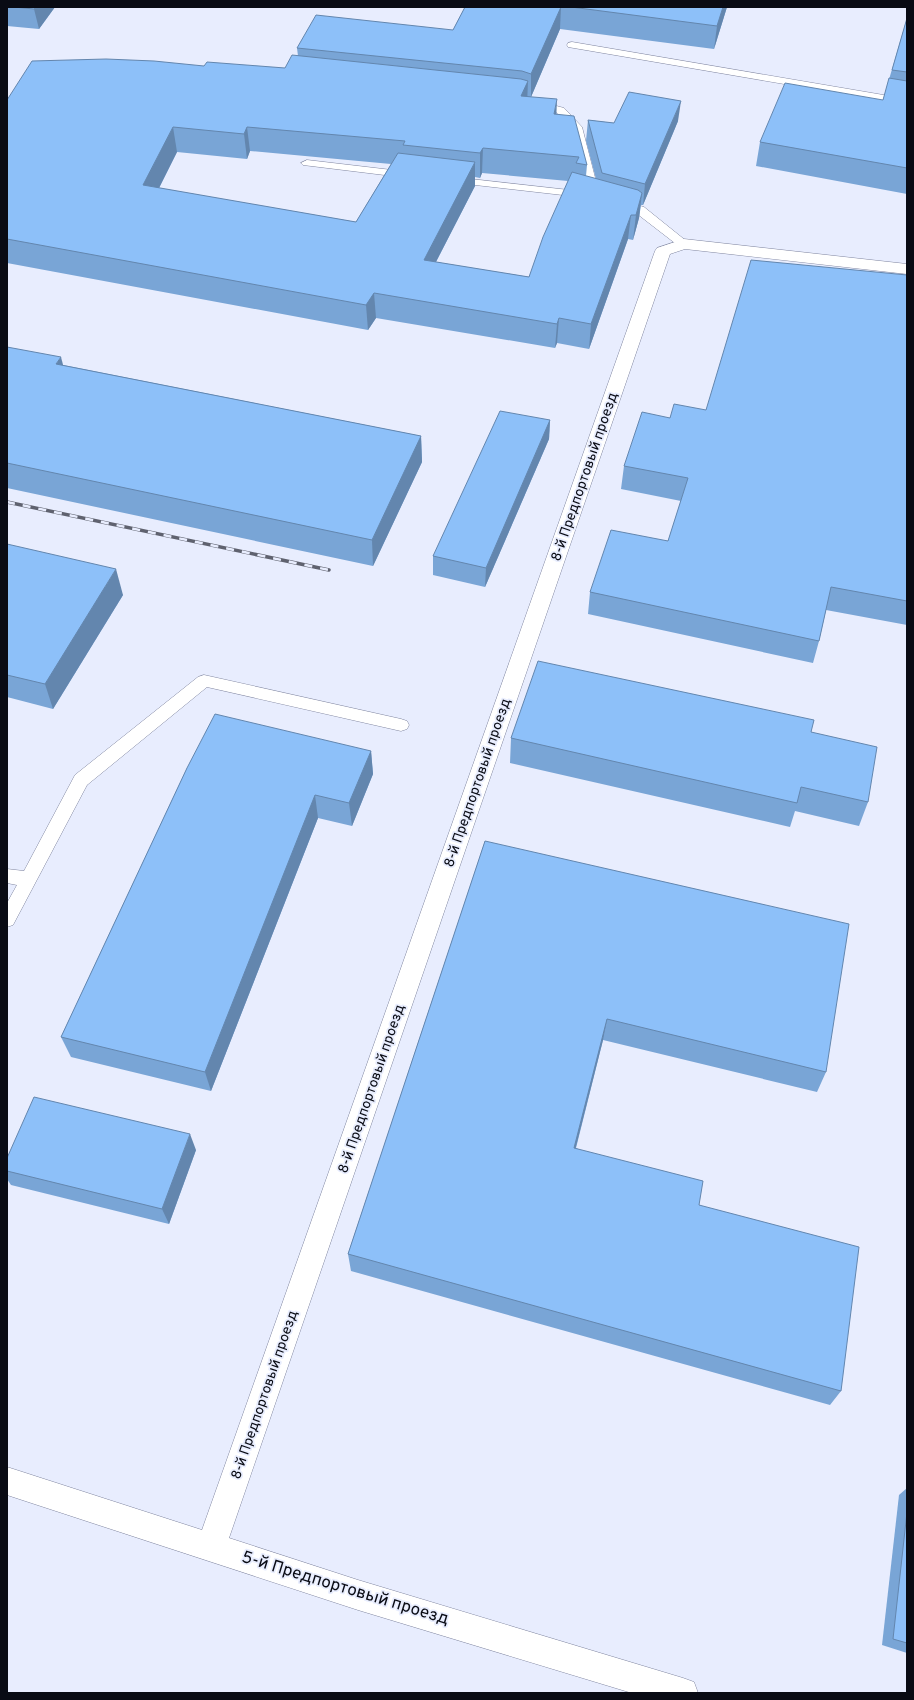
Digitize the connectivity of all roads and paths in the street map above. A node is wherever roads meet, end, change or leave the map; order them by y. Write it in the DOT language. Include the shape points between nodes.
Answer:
graph roads {
  1 [pos="572,45"];
  2 [pos="521,99"];
  3 [pos="907,102"];
  4 [pos="307,163"];
  5 [pos="418,176"];
  6 [pos="442,178"];
  7 [pos="594,197"];
  8 [pos="684,244"];
  9 [pos="907,269"];
  10 [pos="401,725"];
  11 [pos="7,876"];
  12 [pos="28,879"];
  13 [pos="7,920"];
  14 [pos="7,1481"];
  15 [pos="212,1547"];
  16 [pos="683,1693"];
  1 -- 3 [label="lane"];
  2 -- 7 [label="lane" via="560,110 576,127"];
  4 -- 5 [label="lane"];
  6 -- 7 [label="lane"];
  7 -- 8 [label="lane" via="640,210"];
  8 -- 9 [label="street, 8-й Предпортовый проезд"];
  8 -- 15 [label="street, 8-й Предпортовый проезд" via="663,251"];
  10 -- 12 [label="lane" via="204,681 81,780"];
  11 -- 12 [label="lane"];
  12 -- 13 [label="lane"];
  14 -- 15 [label="street, 5-й Предпортовый проезд"];
  15 -- 16 [label="street, 5-й Предпортовый проезд"];
}
